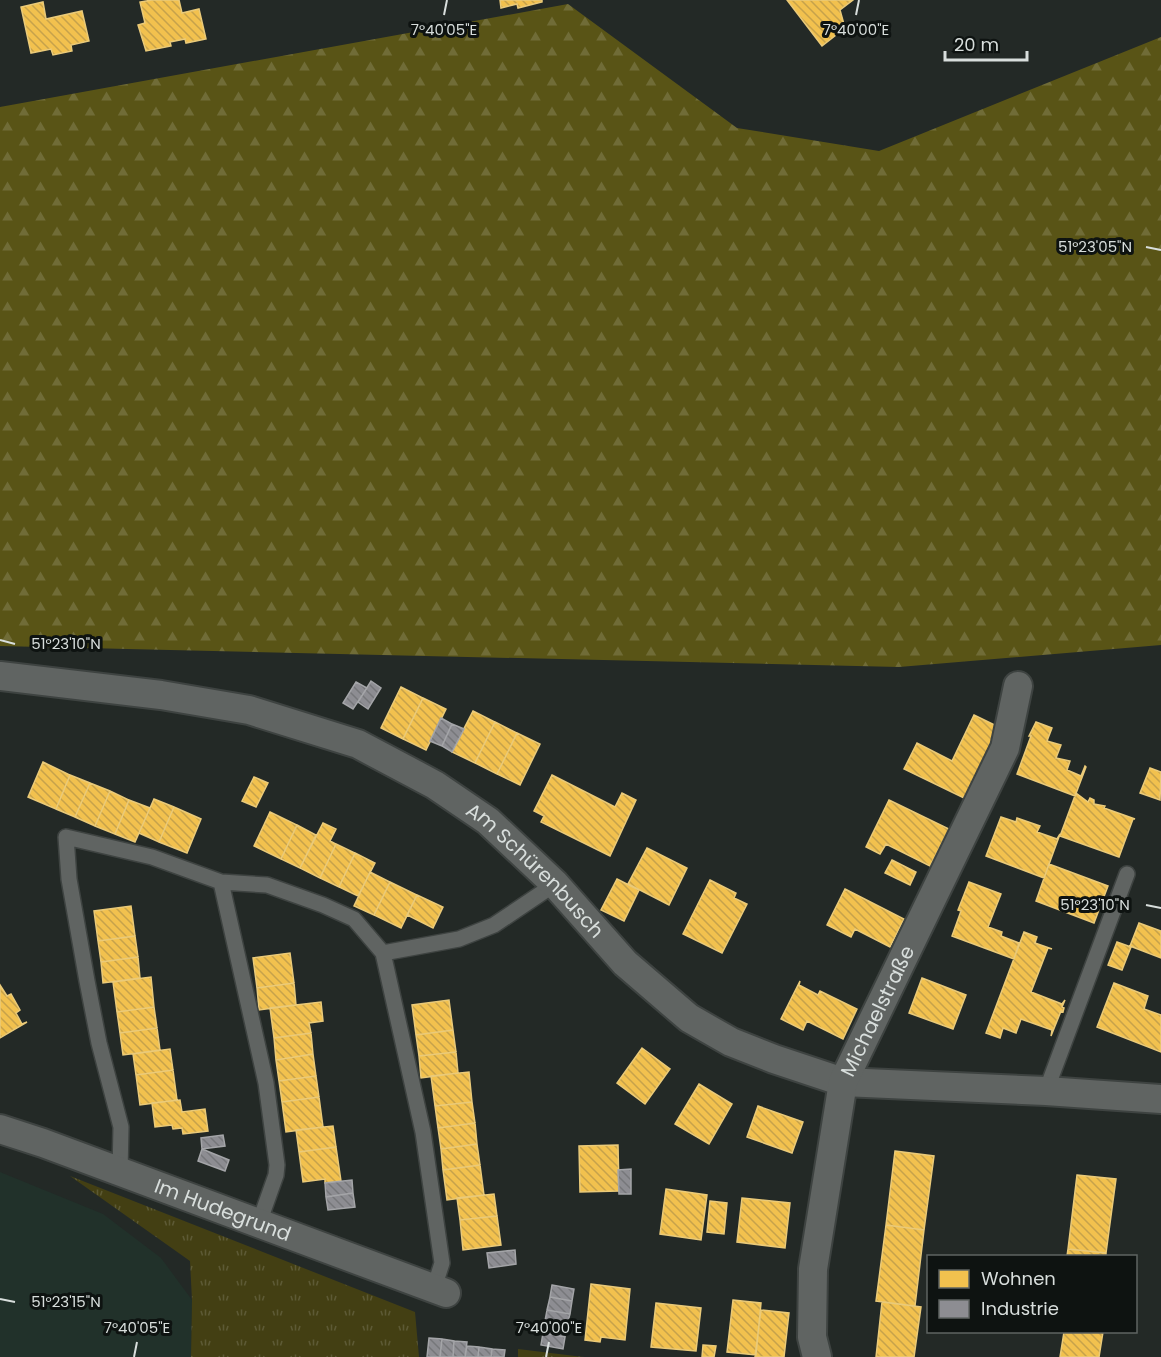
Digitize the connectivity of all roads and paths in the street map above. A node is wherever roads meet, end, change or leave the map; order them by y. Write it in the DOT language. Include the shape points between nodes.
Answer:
graph roads {
  1 [pos="0,676"];
  2 [pos="1018,686"];
  3 [pos="1127,874"];
  4 [pos="221,882"];
  5 [pos="555,884"];
  6 [pos="383,953"];
  7 [pos="843,1082"];
  8 [pos="1046,1091"];
  9 [pos="1161,1099"];
  10 [pos="0,1129"];
  11 [pos="120,1172"];
  12 [pos="259,1223"];
  13 [pos="440,1291"];
  14 [pos="817,1357"];
  1 -- 5 [label="street, Am Schürenbusch" via="249,710 357,744 435,785 488,821"];
  2 -- 7 [label="street, Michaelstraße" via="1005,748"];
  3 -- 8 [label="lane"];
  4 -- 6 [label="lane" via="267,885 354,919"];
  4 -- 11 [label="lane" via="153,857 66,837 69,879 87,981 121,1127"];
  4 -- 12 [label="lane" via="266,1083 277,1165"];
  5 -- 6 [label="lane" via="494,925 459,939"];
  5 -- 7 [label="street, Am Schürenbusch" via="625,963 689,1018 731,1042"];
  6 -- 13 [label="lane" via="423,1132 442,1263"];
  7 -- 8 [label="street, Am Schürenbusch"];
  7 -- 14 [label="street, Michaelstraße" via="813,1269 812,1337"];
  8 -- 9 [label="street, Am Schürenbusch"];
  10 -- 11 [label="street, Im Hudegrund"];
  11 -- 12 [label="street, Im Hudegrund"];
  12 -- 13 [label="street, Im Hudegrund"];
}
